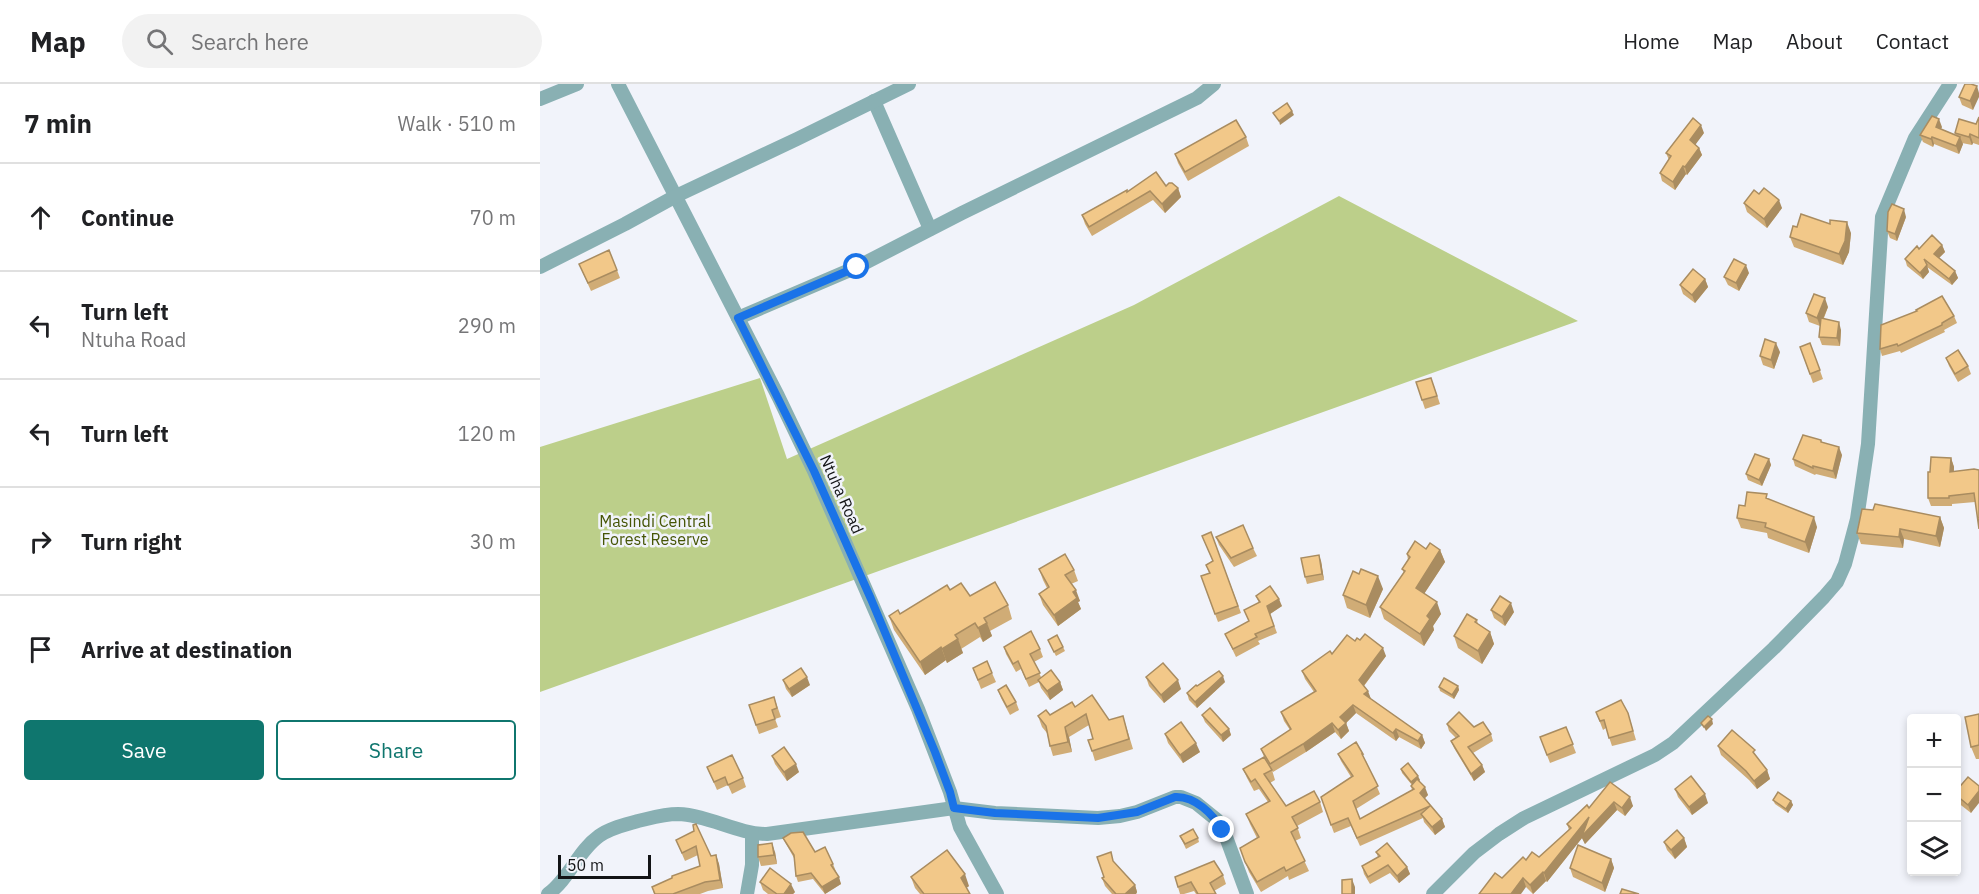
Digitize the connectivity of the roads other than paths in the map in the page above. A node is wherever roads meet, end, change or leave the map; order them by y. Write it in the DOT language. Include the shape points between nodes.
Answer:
graph roads {
  1 [pos="577,84"];
  2 [pos="618,84"];
  3 [pos="909,84"];
  4 [pos="1214,84"];
  5 [pos="1950,84"];
  6 [pos="540,99"];
  7 [pos="874,101"];
  8 [pos="676,196"];
  9 [pos="930,229"];
  10 [pos="540,267"];
  11 [pos="738,318"];
  12 [pos="954,808"];
  13 [pos="752,833"];
  14 [pos="548,894"];
  15 [pos="747,894"];
  16 [pos="998,894"];
  17 [pos="1247,894"];
  18 [pos="1433,894"];
  1 -- 6 [label="street"];
  2 -- 8 [label="street, Ntuha Road"];
  3 -- 7 [label="street"];
  4 -- 9 [label="street" via="1197,98"];
  5 -- 18 [label="street" via="1915,138 1882,217 1868,444 1857,519 1837,582 1673,743 1499,834"];
  7 -- 8 [label="street"];
  7 -- 9 [label="street"];
  8 -- 10 [label="street"];
  8 -- 11 [label="street, Ntuha Road"];
  9 -- 11 [label="street" via="857,267"];
  11 -- 12 [label="street, Ntuha Road" via="814,471 875,609 931,741"];
  12 -- 13 [label="street"];
  12 -- 16 [label="street, Ntuha Road" via="967,841"];
  12 -- 17 [label="street" via="1098,818 1137,812 1175,797 1189,799 1209,813 1222,830"];
  13 -- 14 [label="street" via="677,814 622,825 594,840"];
  13 -- 15 [label="street"];
}
